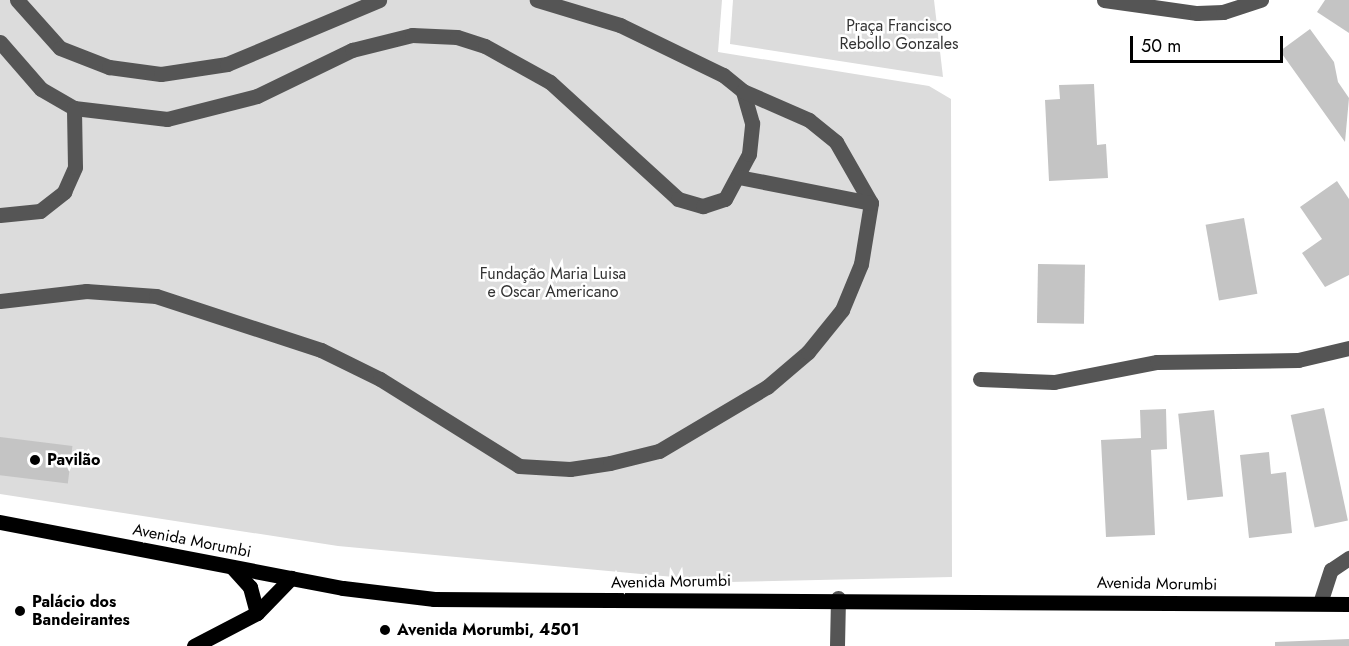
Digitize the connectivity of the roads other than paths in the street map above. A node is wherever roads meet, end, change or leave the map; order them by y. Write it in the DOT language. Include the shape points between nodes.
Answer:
graph roads {
  1 [pos="17,0"];
  2 [pos="379,0"];
  3 [pos="537,0"];
  4 [pos="1104,0"];
  5 [pos="1261,0"];
  6 [pos="0,42"];
  7 [pos="742,91"];
  8 [pos="74,108"];
  9 [pos="739,177"];
  10 [pos="871,203"];
  11 [pos="0,215"];
  12 [pos="0,301"];
  13 [pos="1349,348"];
  14 [pos="981,379"];
  15 [pos="0,522"];
  16 [pos="1349,558"];
  17 [pos="231,567"];
  18 [pos="291,578"];
  19 [pos="838,598"];
  20 [pos="1320,603"];
  21 [pos="1349,604"];
  22 [pos="257,613"];
  23 [pos="194,646"];
  24 [pos="837,646"];
  1 -- 2 [label="street" via="60,48 109,67 161,74 227,64"];
  3 -- 7 [label="street" via="620,25 723,75"];
  4 -- 5 [label="street" via="1197,13 1223,12"];
  6 -- 8 [label="street" via="41,89"];
  7 -- 9 [label="street" via="752,123"];
  7 -- 10 [label="street" via="809,120 836,142"];
  8 -- 9 [label="street" via="166,119 257,96 352,50 412,35 457,37 485,46 550,82 689,205 725,199"];
  8 -- 11 [label="street" via="75,167 64,192 40,211"];
  9 -- 10 [label="street"];
  10 -- 12 [label="street" via="857,273 842,310 808,352 767,387 658,451 570,469 519,466 380,379 321,350 156,296 86,291"];
  13 -- 14 [label="street" via="1298,360 1157,362 1054,382"];
  15 -- 17 [label="main road, Avenida Morumbi"];
  16 -- 20 [label="street" via="1331,570"];
  17 -- 18 [label="main road, Avenida Morumbi"];
  17 -- 22 [label="main road" via="250,587"];
  18 -- 19 [label="main road, Avenida Morumbi" via="434,599"];
  18 -- 22 [label="main road"];
  19 -- 20 [label="main road, Avenida Morumbi"];
  19 -- 24 [label="street"];
  20 -- 21 [label="main road, Avenida Morumbi"];
  22 -- 23 [label="main road"];
}
